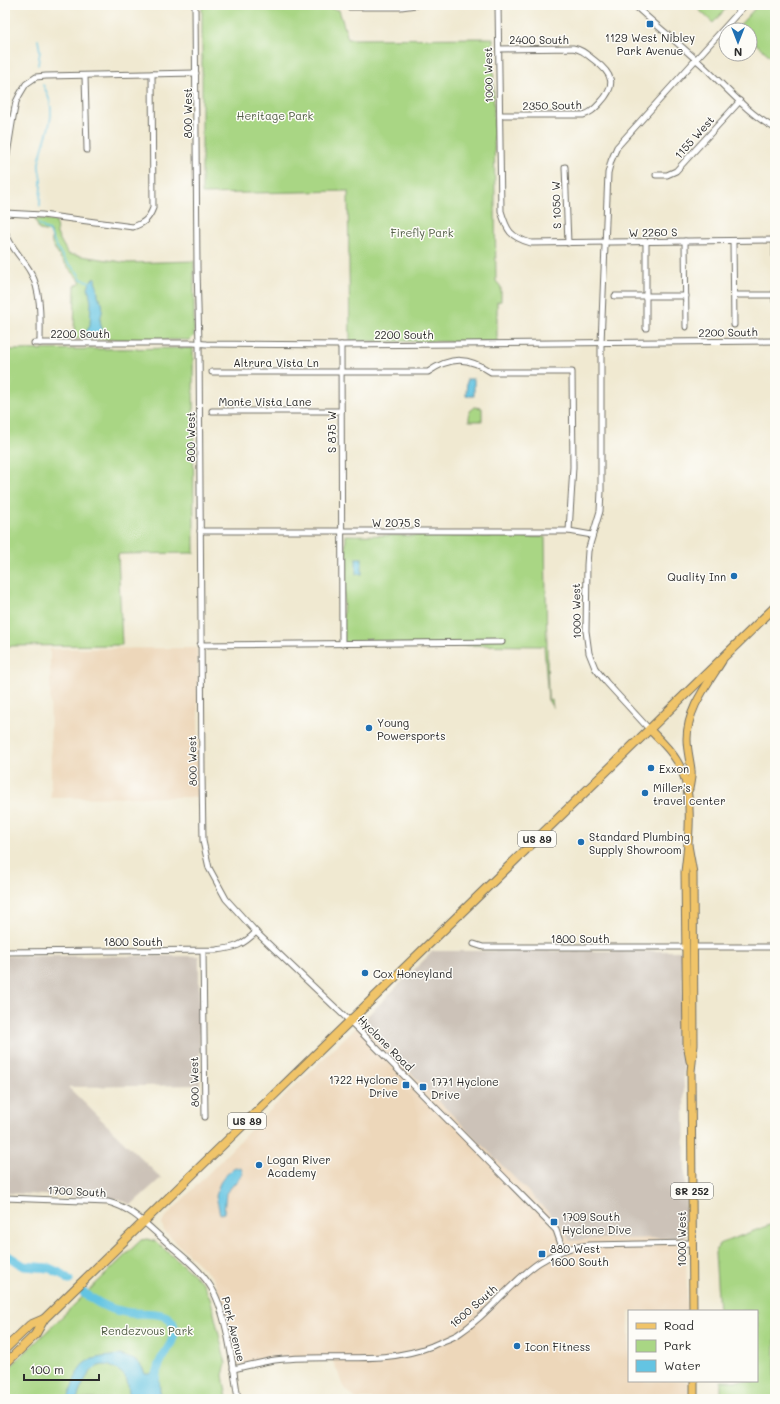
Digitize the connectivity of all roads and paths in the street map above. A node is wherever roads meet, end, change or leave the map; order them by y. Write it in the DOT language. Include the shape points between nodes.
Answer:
graph roads {
  1 [pos="195,5"];
  2 [pos="334,5"];
  3 [pos="416,5"];
  4 [pos="498,5"];
  5 [pos="634,5"];
  6 [pos="744,5"];
  7 [pos="499,49"];
  8 [pos="696,60"];
  9 [pos="196,73"];
  10 [pos="152,74"];
  11 [pos="85,76"];
  12 [pos="611,83"];
  13 [pos="740,101"];
  14 [pos="500,115"];
  15 [pos="775,128"];
  16 [pos="88,150"];
  17 [pos="6,157"];
  18 [pos="5,167"];
  19 [pos="565,167"];
  20 [pos="656,175"];
  21 [pos="5,213"];
  22 [pos="5,231"];
  23 [pos="775,240"];
  24 [pos="685,241"];
  25 [pos="733,241"];
  26 [pos="605,242"];
  27 [pos="646,242"];
  28 [pos="531,243"];
  29 [pos="568,243"];
  30 [pos="734,295"];
  31 [pos="775,295"];
  32 [pos="615,296"];
  33 [pos="646,296"];
  34 [pos="686,296"];
  35 [pos="775,301"];
  36 [pos="734,325"];
  37 [pos="646,328"];
  38 [pos="686,328"];
  39 [pos="775,341"];
  40 [pos="34,343"];
  41 [pos="40,343"];
  42 [pos="601,343"];
  43 [pos="199,344"];
  44 [pos="341,345"];
  45 [pos="212,372"];
  46 [pos="341,372"];
  47 [pos="212,411"];
  48 [pos="341,411"];
  49 [pos="200,531"];
  50 [pos="342,532"];
  51 [pos="568,532"];
  52 [pos="592,535"];
  53 [pos="775,607"];
  54 [pos="502,642"];
  55 [pos="342,644"];
  56 [pos="200,645"];
  57 [pos="727,653"];
  58 [pos="649,729"];
  59 [pos="689,791"];
  60 [pos="688,845"];
  61 [pos="686,863"];
  62 [pos="210,868"];
  63 [pos="256,932"];
  64 [pos="474,944"];
  65 [pos="694,947"];
  66 [pos="775,947"];
  67 [pos="686,948"];
  68 [pos="204,951"];
  69 [pos="5,952"];
  70 [pos="350,1021"];
  71 [pos="693,1053"];
  72 [pos="691,1071"];
  73 [pos="204,1117"];
  74 [pos="5,1198"];
  75 [pos="143,1222"];
  76 [pos="692,1243"];
  77 [pos="563,1250"];
  78 [pos="693,1310"];
  79 [pos="44,1319"];
  80 [pos="5,1350"];
  81 [pos="5,1364"];
  82 [pos="233,1369"];
  83 [pos="694,1382"];
  84 [pos="238,1399"];
  85 [pos="694,1399"];
  1 -- 9 [label="street, 800 West"];
  2 -- 3 [label="street"];
  4 -- 7 [label="street, 1000 West"];
  5 -- 8 [label="street"];
  6 -- 8 [label="street, 1000 West"];
  7 -- 12 [label="street, 2400 South" via="582,50 604,67"];
  7 -- 14 [label="street, 1000 West"];
  8 -- 13 [label="street"];
  8 -- 26 [label="street, 1000 West" via="617,147 608,173"];
  9 -- 10 [label="street"];
  9 -- 43 [label="street, 800 West"];
  10 -- 11 [label="street"];
  10 -- 21 [label="street" via="153,208 143,224 133,227 42,215"];
  11 -- 16 [label="street"];
  11 -- 17 [label="street" via="36,77 26,84 16,102"];
  12 -- 14 [label="street, 2350 South" via="608,94 591,113"];
  13 -- 15 [label="street" via="765,123"];
  13 -- 20 [label="street, 1155 West" via="676,172"];
  14 -- 28 [label="street, 1000 West" via="502,211 505,224 510,233"];
  17 -- 18 [label="street"];
  19 -- 29 [label="street, S 1050 W"];
  22 -- 41 [label="street" via="15,252 32,274 37,289"];
  23 -- 25 [label="street, W 2260 S"];
  23 -- 31 [label="street"];
  24 -- 25 [label="street, W 2260 S"];
  24 -- 27 [label="street, W 2260 S"];
  24 -- 34 [label="street"];
  25 -- 30 [label="street"];
  26 -- 27 [label="street, W 2260 S"];
  26 -- 29 [label="street, W 2260 S"];
  26 -- 42 [label="street, 1000 West"];
  27 -- 33 [label="street"];
  28 -- 29 [label="street, W 2260 S"];
  30 -- 31 [label="street"];
  30 -- 36 [label="street"];
  31 -- 35 [label="street"];
  32 -- 33 [label="street"];
  33 -- 34 [label="street"];
  33 -- 37 [label="street"];
  34 -- 38 [label="street"];
  39 -- 42 [label="street, 2200 South"];
  40 -- 41 [label="street, 2200 South"];
  41 -- 43 [label="street, 2200 South"];
  42 -- 44 [label="street, 2200 South"];
  42 -- 52 [label="street, 1000 West" via="601,491 600,511"];
  43 -- 44 [label="street, 2200 South"];
  43 -- 49 [label="street, 800 West"];
  44 -- 46 [label="street, S 875 W"];
  45 -- 46 [label="street, Altrura Vista Ln"];
  46 -- 48 [label="street, S 875 W"];
  46 -- 51 [label="street, Altrura Vista Ln" via="428,372 439,364 457,360 469,362 491,372 572,372 573,467"];
  47 -- 48 [label="street, Monte Vista Lane"];
  48 -- 50 [label="street, S 875 W"];
  49 -- 50 [label="street, W 2075 S"];
  49 -- 56 [label="street, 800 West"];
  50 -- 51 [label="street, W 2075 S"];
  50 -- 55 [label="street, S 875 W"];
  51 -- 52 [label="street, W 2075 S"];
  52 -- 58 [label="street, 1000 West" via="587,565 586,631 589,653 595,668 606,682"];
  53 -- 57 [label="highway, US 89"];
  54 -- 55 [label="street"];
  55 -- 56 [label="street"];
  56 -- 62 [label="street, 800 West" via="203,841"];
  57 -- 58 [label="highway, US 89"];
  57 -- 59 [label="main road" via="694,707 688,724 688,754 692,771"];
  58 -- 59 [label="main road, 1000 West / SR 252" via="678,761"];
  58 -- 70 [label="highway, US 89"];
  59 -- 60 [label="main road, 1000 West / SR 252"];
  60 -- 61 [label="main road, 1000 West / SR 252"];
  60 -- 65 [label="main road, 1000 West / SR 252" via="693,873"];
  61 -- 65 [label="main road, SR 252" via="690,880 691,946"];
  61 -- 67 [label="main road, 1000 West / SR 252"];
  62 -- 63 [label="street, Hyclone Road" via="226,899"];
  63 -- 68 [label="street, 1800 South" via="245,943 231,949"];
  63 -- 70 [label="street, Hyclone Road"];
  64 -- 67 [label="street, 1800 South" via="483,947"];
  65 -- 66 [label="street"];
  65 -- 71 [label="main road, 1000 West / SR 252"];
  67 -- 71 [label="main road, SR 252" via="691,952"];
  67 -- 72 [label="main road, 1000 West / SR 252" via="687,1044"];
  68 -- 69 [label="street, 1800 South"];
  68 -- 73 [label="street, 800 West"];
  70 -- 75 [label="highway, US 89"];
  70 -- 77 [label="street, Hyclone Road" via="556,1230"];
  71 -- 72 [label="main road, 1000 West / SR 252"];
  72 -- 76 [label="main road, 1000 West / SR 252"];
  74 -- 75 [label="street, 1700 South" via="108,1202 118,1204"];
  75 -- 79 [label="highway, US 89"];
  75 -- 82 [label="street, Park Avenue" via="209,1283 218,1298"];
  76 -- 77 [label="street, 1600 South" via="589,1245"];
  76 -- 78 [label="main road, 1000 West / SR 252"];
  77 -- 82 [label="street, 1600 South" via="529,1269 455,1336 414,1352 391,1356 276,1360"];
  79 -- 80 [label="highway, US 89" via="30,1325"];
  79 -- 81 [label="highway, US 89" via="35,1334"];
  82 -- 84 [label="street, Park Avenue"];
  83 -- 85 [label="main road"];
}
